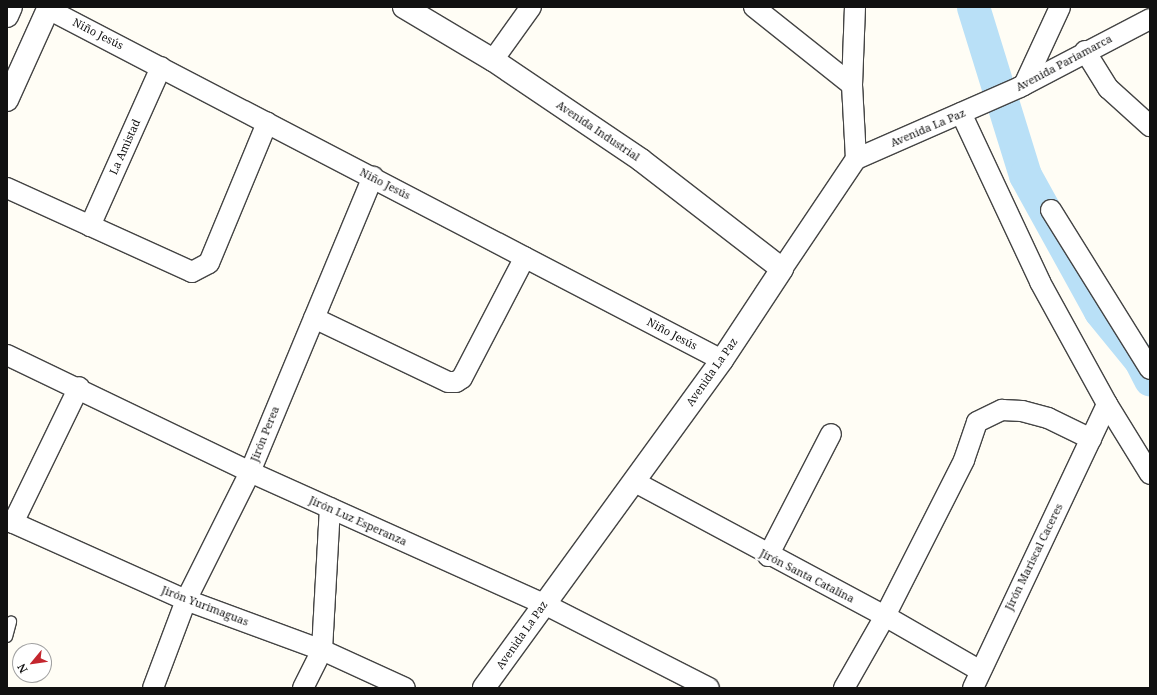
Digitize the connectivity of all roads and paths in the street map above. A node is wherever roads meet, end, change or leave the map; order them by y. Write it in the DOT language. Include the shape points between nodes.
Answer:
graph roads {
  1 [pos="11,7"];
  2 [pos="404,7"];
  3 [pos="531,7"];
  4 [pos="754,7"];
  5 [pos="855,7"];
  6 [pos="1060,7"];
  7 [pos="48,8"];
  8 [pos="7,16"];
  9 [pos="1150,19"];
  10 [pos="1085,50"];
  11 [pos="493,60"];
  12 [pos="161,67"];
  13 [pos="852,84"];
  14 [pos="1022,86"];
  15 [pos="7,100"];
  16 [pos="969,110"];
  17 [pos="267,123"];
  18 [pos="1150,126"];
  19 [pos="856,159"];
  20 [pos="373,178"];
  21 [pos="7,188"];
  22 [pos="1051,210"];
  23 [pos="90,226"];
  24 [pos="525,257"];
  25 [pos="782,269"];
  26 [pos="314,318"];
  27 [pos="7,355"];
  28 [pos="722,360"];
  29 [pos="1150,369"];
  30 [pos="79,387"];
  31 [pos="1107,404"];
  32 [pos="1094,433"];
  33 [pos="830,434"];
  34 [pos="250,472"];
  35 [pos="1150,474"];
  36 [pos="635,482"];
  37 [pos="330,508"];
  38 [pos="10,522"];
  39 [pos="768,556"];
  40 [pos="186,600"];
  41 [pos="544,604"];
  42 [pos="885,616"];
  43 [pos="11,622"];
  44 [pos="7,637"];
  45 [pos="322,650"];
  46 [pos="976,679"];
  47 [pos="153,688"];
  48 [pos="303,688"];
  49 [pos="405,688"];
  50 [pos="484,688"];
  51 [pos="709,688"];
  52 [pos="844,688"];
  1 -- 8 [label="street"];
  2 -- 11 [label="street, Avenida Industrial"];
  3 -- 11 [label="street"];
  4 -- 13 [label="street"];
  5 -- 13 [label="street"];
  6 -- 14 [label="street"];
  7 -- 12 [label="street, Niño Jesús"];
  7 -- 15 [label="street"];
  9 -- 10 [label="street, Avenida Pariamarca"];
  10 -- 14 [label="street, Avenida Pariamarca"];
  10 -- 18 [label="street" via="1108,88"];
  11 -- 25 [label="street, Avenida Industrial" via="641,160"];
  12 -- 17 [label="street, Niño Jesús"];
  12 -- 23 [label="street, La Amistad"];
  13 -- 19 [label="street"];
  14 -- 16 [label="street, Avenida Pariamarca"];
  16 -- 19 [label="street, Avenida La Paz"];
  16 -- 31 [label="street" via="1040,282"];
  17 -- 20 [label="street, Niño Jesús"];
  17 -- 23 [label="street" via="209,263 203,269 192,272"];
  19 -- 25 [label="street, Avenida La Paz"];
  20 -- 24 [label="street, Niño Jesús"];
  20 -- 26 [label="street, Jirón Perea"];
  21 -- 23 [label="street"];
  22 -- 29 [label="street"];
  24 -- 26 [label="street" via="462,378 456,382 448,382"];
  24 -- 28 [label="street, Niño Jesús"];
  25 -- 28 [label="street, Avenida La Paz"];
  26 -- 34 [label="street, Jirón Perea"];
  27 -- 30 [label="street, Jirón Luz Esperanza"];
  28 -- 36 [label="street, Avenida La Paz"];
  30 -- 34 [label="street, Jirón Luz Esperanza"];
  30 -- 38 [label="street"];
  31 -- 32 [label="street, Jirón Mariscal Caceres"];
  31 -- 35 [label="street"];
  32 -- 42 [label="street" via="1022,411 1002,410 977,422 964,460"];
  32 -- 46 [label="street, Jirón Mariscal Caceres"];
  33 -- 39 [label="street"];
  34 -- 37 [label="street, Jirón Luz Esperanza"];
  34 -- 40 [label="street, Jirón Perea"];
  36 -- 39 [label="street, Jirón Santa Catalina"];
  36 -- 41 [label="street, Avenida La Paz"];
  37 -- 41 [label="street, Jirón Luz Esperanza"];
  37 -- 45 [label="street"];
  38 -- 40 [label="street, Jirón Yurimaguas"];
  39 -- 42 [label="street, Jirón Santa Catalina"];
  40 -- 45 [label="street, Jirón Yurimaguas"];
  40 -- 47 [label="street, Jirón Perea"];
  41 -- 50 [label="street, Avenida La Paz"];
  41 -- 51 [label="street, Jirón Luz Esperanza"];
  42 -- 46 [label="street, Jirón Santa Catalina"];
  42 -- 52 [label="street"];
  43 -- 44 [label="lane"];
  45 -- 48 [label="street"];
  45 -- 49 [label="street, Jirón Yurimaguas"];
}
